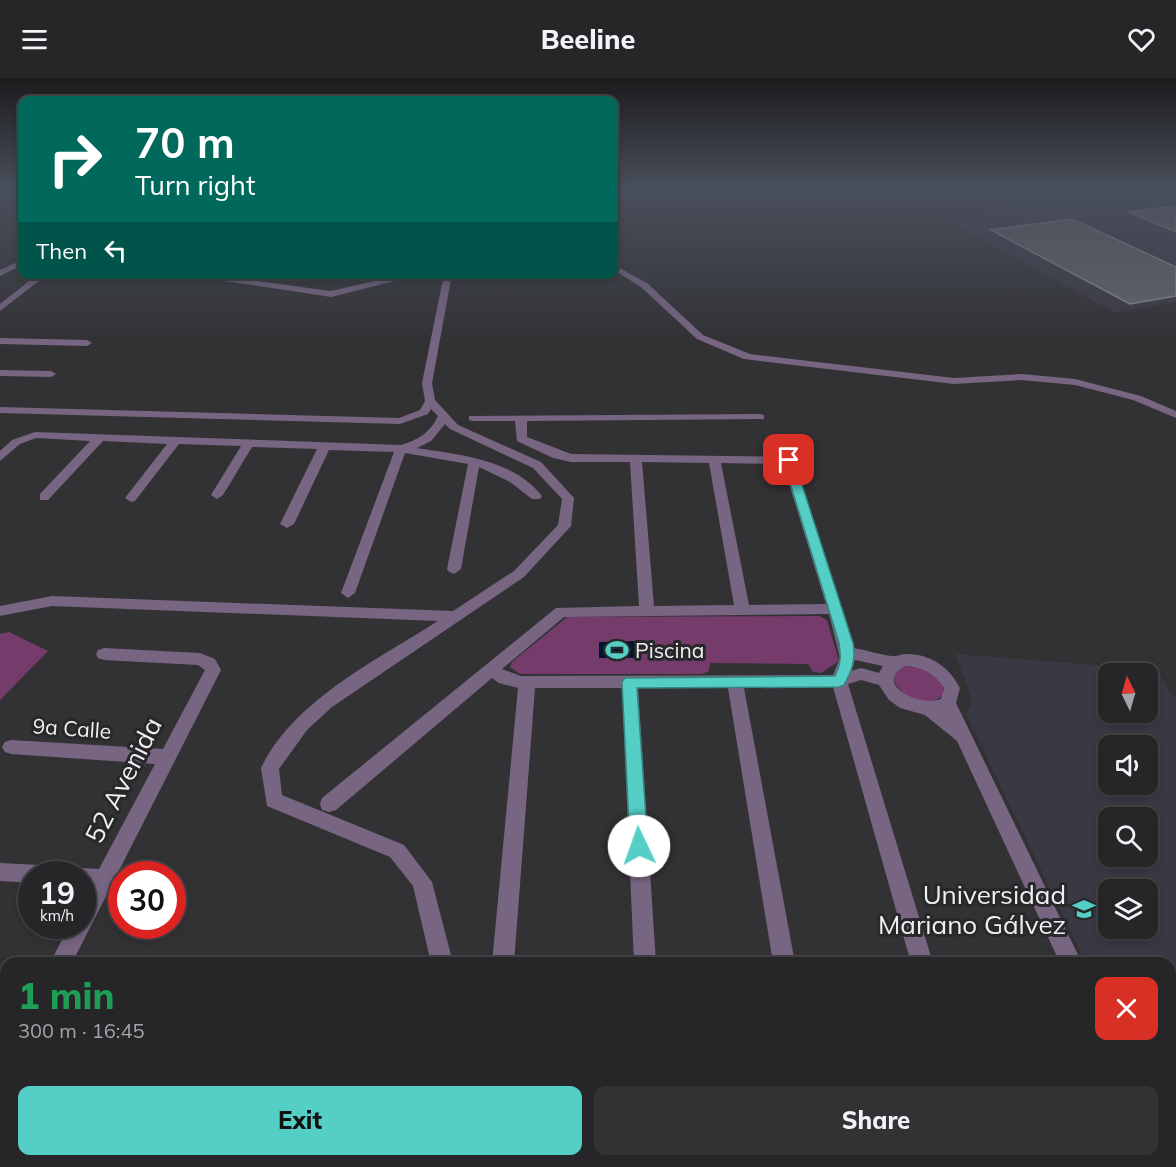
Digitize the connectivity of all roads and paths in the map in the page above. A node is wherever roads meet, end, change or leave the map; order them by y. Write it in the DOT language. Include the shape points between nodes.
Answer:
graph roads {
  1 [pos="18,264"];
  2 [pos="618,269"];
  3 [pos="0,273"];
  4 [pos="38,279"];
  5 [pos="220,279"];
  6 [pos="399,279"];
  7 [pos="447,279"];
  8 [pos="0,308"];
  9 [pos="0,340"];
  10 [pos="87,343"];
  11 [pos="0,373"];
  12 [pos="51,374"];
  13 [pos="430,401"];
  14 [pos="0,410"];
  15 [pos="1176,415"];
  16 [pos="444,416"];
  17 [pos="760,417"];
  18 [pos="473,418"];
  19 [pos="521,418"];
  20 [pos="99,438"];
  21 [pos="175,441"];
  22 [pos="248,444"];
  23 [pos="324,447"];
  24 [pos="401,449"];
  25 [pos="0,457"];
  26 [pos="636,459"];
  27 [pos="714,459"];
  28 [pos="474,461"];
  29 [pos="217,495"];
  30 [pos="536,496"];
  31 [pos="44,497"];
  32 [pos="131,498"];
  33 [pos="287,524"];
  34 [pos="454,569"];
  35 [pos="348,594"];
  36 [pos="742,609"];
  37 [pos="835,609"];
  38 [pos="647,610"];
  39 [pos="0,611"];
  40 [pos="458,616"];
  41 [pos="848,652"];
  42 [pos="104,654"];
  43 [pos="895,663"];
  44 [pos="491,670"];
  45 [pos="839,681"];
  46 [pos="885,681"];
  47 [pos="527,682"];
  48 [pos="630,682"];
  49 [pos="735,682"];
  50 [pos="948,703"];
  51 [pos="930,709"];
  52 [pos="967,739"];
  53 [pos="11,747"];
  54 [pos="166,757"];
  55 [pos="329,804"];
  56 [pos="0,872"];
  57 [pos="18,873"];
  58 [pos="96,879"];
  59 [pos="104,879"];
  60 [pos="96,894"];
  61 [pos="73,939"];
  62 [pos="64,957"];
  63 [pos="441,957"];
  64 [pos="504,957"];
  65 [pos="645,957"];
  66 [pos="783,957"];
  67 [pos="920,957"];
  68 [pos="1068,957"];
  1 -- 3 [label="street"];
  2 -- 15 [label="street" via="644,285 700,337 748,357 954,381 1022,377 1064,381 1137,398"];
  4 -- 8 [label="street"];
  5 -- 6 [label="street" via="331,294"];
  7 -- 13 [label="street" via="427,383"];
  9 -- 10 [label="street"];
  11 -- 12 [label="street"];
  13 -- 14 [label="street" via="424,412 400,421"];
  13 -- 16 [label="street"];
  16 -- 24 [label="street" via="432,437"];
  16 -- 40 [label="street" via="454,427 537,465 568,498 564,526 548,544 519,574"];
  17 -- 19 [label="street"];
  18 -- 19 [label="street"];
  19 -- 26 [label="street" via="520,438 557,455"];
  20 -- 21 [label="street"];
  20 -- 25 [label="street" via="26,437"];
  20 -- 31 [label="street"];
  21 -- 22 [label="street"];
  21 -- 32 [label="street"];
  22 -- 23 [label="street"];
  22 -- 29 [label="street"];
  23 -- 24 [label="street"];
  23 -- 33 [label="street"];
  24 -- 28 [label="street"];
  24 -- 35 [label="street"];
  26 -- 27 [label="street"];
  26 -- 38 [label="street"];
  27 -- 36 [label="street"];
  27 -- 37 [label="street" via="789,460"];
  28 -- 30 [label="street" via="521,482"];
  28 -- 34 [label="street"];
  36 -- 37 [label="street"];
  36 -- 38 [label="street"];
  37 -- 41 [label="street"];
  38 -- 44 [label="street" via="561,612"];
  39 -- 40 [label="street" via="52,601"];
  40 -- 63 [label="street" via="326,702 301,725 270,768 273,800 397,851 422,882"];
  41 -- 43 [label="street"];
  41 -- 45 [label="street"];
  42 -- 54 [label="street, 52 Avenida" via="200,659 212,666 210,678"];
  43 -- 46 [label="street" via="885,674"];
  43 -- 50 [label="street" via="913,660 934,666 952,688"];
  44 -- 47 [label="street" via="505,679"];
  44 -- 55 [label="street"];
  45 -- 46 [label="street" via="861,674"];
  45 -- 49 [label="street"];
  45 -- 67 [label="street"];
  46 -- 51 [label="street" via="901,701"];
  47 -- 48 [label="street"];
  47 -- 64 [label="street"];
  48 -- 49 [label="street"];
  48 -- 65 [label="street"];
  49 -- 66 [label="street"];
  50 -- 51 [label="street"];
  50 -- 52 [label="street"];
  51 -- 52 [label="street"];
  52 -- 68 [label="street"];
  53 -- 54 [label="street, 9a Calle"];
  54 -- 59 [label="street, 52 Avenida"];
  56 -- 57 [label="street"];
  58 -- 59 [label="street"];
  59 -- 60 [label="street, 52 Avenida"];
  61 -- 62 [label="street"];
}
